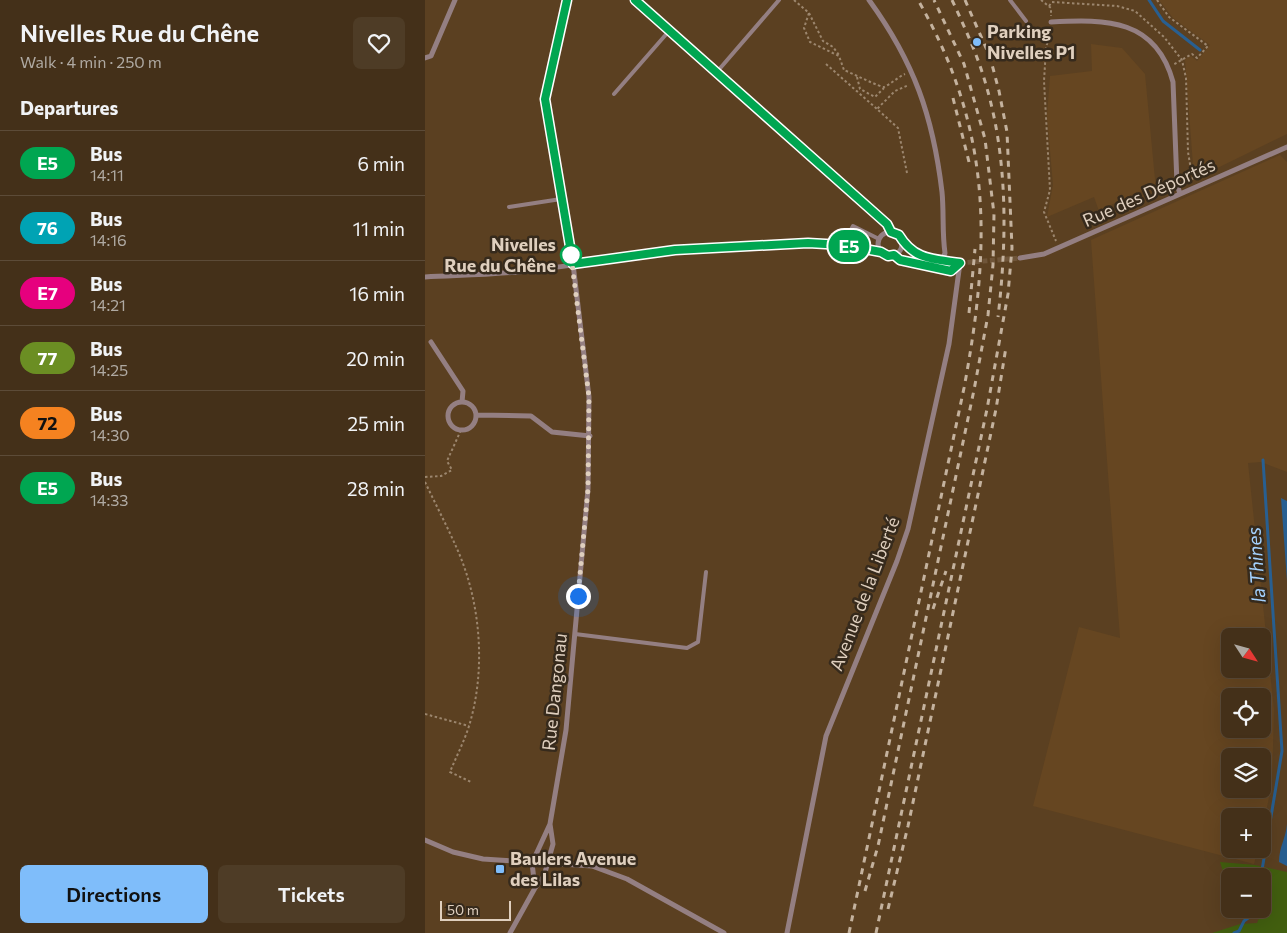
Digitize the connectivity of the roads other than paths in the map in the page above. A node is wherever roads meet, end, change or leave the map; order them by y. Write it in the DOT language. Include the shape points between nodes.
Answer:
graph roads {
  1 [pos="455,0"];
  2 [pos="567,0"];
  3 [pos="635,0"];
  4 [pos="779,0"];
  5 [pos="869,0"];
  6 [pos="1010,0"];
  7 [pos="1026,21"];
  8 [pos="1051,22"];
  9 [pos="669,31"];
  10 [pos="425,58"];
  11 [pos="716,73"];
  12 [pos="614,94"];
  13 [pos="1287,148"];
  14 [pos="1180,194"];
  15 [pos="561,199"];
  16 [pos="509,207"];
  17 [pos="891,232"];
  18 [pos="879,239"];
  19 [pos="902,243"];
  20 [pos="843,245"];
  21 [pos="881,252"];
  22 [pos="894,255"];
  23 [pos="1020,258"];
  24 [pos="942,260"];
  25 [pos="915,262"];
  26 [pos="960,263"];
  27 [pos="573,264"];
  28 [pos="425,277"];
  29 [pos="431,342"];
  30 [pos="463,402"];
  31 [pos="477,415"];
  32 [pos="590,436"];
  33 [pos="706,572"];
  34 [pos="575,634"];
  35 [pos="550,824"];
  36 [pos="425,840"];
  37 [pos="532,863"];
  38 [pos="549,864"];
  39 [pos="535,888"];
  40 [pos="510,933"];
  41 [pos="724,933"];
  42 [pos="787,933"];
  1 -- 10 [label="street" via="431,56"];
  2 -- 15 [label="street, Rue Dangonau" via="545,99"];
  3 -- 9 [label="street"];
  4 -- 11 [label="lane"];
  5 -- 24 [label="street" via="889,27 912,70 930,126 942,192 945,253"];
  6 -- 7 [label="lane"];
  8 -- 14 [label="street" via="1109,21 1144,35 1159,50 1173,82"];
  9 -- 11 [label="street"];
  9 -- 12 [label="lane"];
  11 -- 17 [label="street" via="887,224"];
  13 -- 14 [label="street, Rue des Déportés"];
  14 -- 23 [label="street, Rue des Déportés" via="1044,254"];
  15 -- 16 [label="lane"];
  15 -- 27 [label="street, Rue Dangonau"];
  17 -- 18 [label="street"];
  17 -- 19 [label="street" via="899,235"];
  18 -- 20 [label="lane" via="853,226"];
  18 -- 21 [label="street"];
  19 -- 22 [label="street"];
  19 -- 24 [label="street" via="923,257"];
  20 -- 21 [label="street"];
  20 -- 27 [label="street" via="808,243 675,250"];
  21 -- 22 [label="street"];
  22 -- 25 [label="street" via="900,260"];
  24 -- 25 [label="street" via="939,264"];
  24 -- 26 [label="street"];
  25 -- 26 [label="street" via="951,271"];
  26 -- 42 [label="street, Avenue de la Liberté" via="949,344 908,529 826,736"];
  27 -- 28 [label="street" via="524,272"];
  27 -- 32 [label="street, Rue Dangonau" via="589,397"];
  29 -- 30 [label="street" via="463,391"];
  30 -- 31 [label="street" via="471,406"];
  30 -- 31 [label="street" via="454,404 447,416 451,425 466,430 475,424"];
  31 -- 32 [label="street" via="531,416 551,432"];
  32 -- 34 [label="street, Rue Dangonau"];
  33 -- 34 [label="lane" via="698,642 687,648"];
  34 -- 35 [label="street, Rue Dangonau" via="566,730"];
  35 -- 37 [label="street, Rue Dangonau"];
  35 -- 38 [label="street, Rue Dangonau" via="553,844"];
  36 -- 37 [label="street" via="463,855"];
  37 -- 38 [label="street"];
  37 -- 39 [label="street"];
  38 -- 39 [label="street"];
  38 -- 41 [label="street" via="592,866 627,879"];
  39 -- 40 [label="street"];
}
